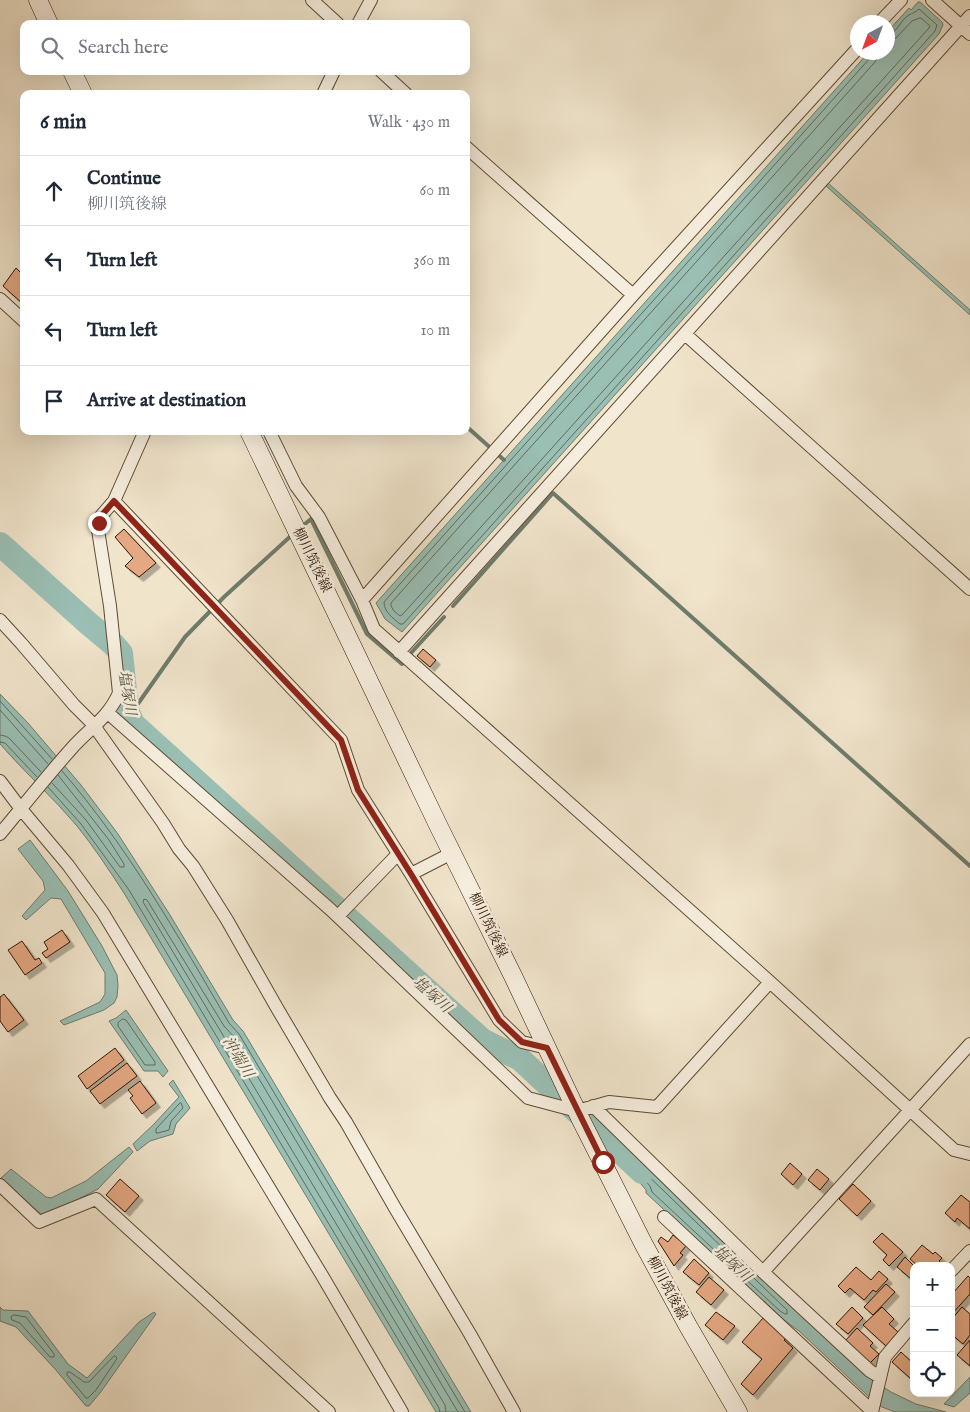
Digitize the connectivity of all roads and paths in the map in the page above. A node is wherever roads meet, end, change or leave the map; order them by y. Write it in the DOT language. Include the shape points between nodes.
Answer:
graph roads {
  1 [pos="38,0"];
  2 [pos="312,0"];
  3 [pos="370,0"];
  4 [pos="901,0"];
  5 [pos="932,0"];
  6 [pos="887,15"];
  7 [pos="970,16"];
  8 [pos="47,20"];
  9 [pos="334,20"];
  10 [pos="360,20"];
  11 [pos="961,26"];
  12 [pos="850,57"];
  13 [pos="74,75"];
  14 [pos="332,75"];
  15 [pos="385,75"];
  16 [pos="81,90"];
  17 [pos="325,90"];
  18 [pos="402,90"];
  19 [pos="470,151"];
  20 [pos="633,296"];
  21 [pos="0,299"];
  22 [pos="20,316"];
  23 [pos="685,334"];
  24 [pos="143,435"];
  25 [pos="251,435"];
  26 [pos="271,435"];
  27 [pos="114,501"];
  28 [pos="970,589"];
  29 [pos="362,600"];
  30 [pos="0,620"];
  31 [pos="399,652"];
  32 [pos="108,713"];
  33 [pos="94,726"];
  34 [pos="0,781"];
  35 [pos="21,809"];
  36 [pos="0,834"];
  37 [pos="452,853"];
  38 [pos="398,854"];
  39 [pos="411,874"];
  40 [pos="338,916"];
  41 [pos="770,982"];
  42 [pos="970,1044"];
  43 [pos="547,1048"];
  44 [pos="585,1108"];
  45 [pos="910,1111"];
  46 [pos="970,1154"];
  47 [pos="0,1185"];
  48 [pos="664,1217"];
  49 [pos="970,1251"];
  50 [pos="955,1267"];
  51 [pos="763,1272"];
  52 [pos="910,1328"];
  53 [pos="880,1380"];
  54 [pos="873,1410"];
  55 [pos="328,1412"];
  56 [pos="402,1412"];
  57 [pos="514,1412"];
  58 [pos="738,1412"];
  1 -- 8 [label="main road"];
  2 -- 9 [label="street"];
  3 -- 10 [label="street"];
  4 -- 6 [label="street"];
  5 -- 11 [label="street"];
  7 -- 11 [label="street"];
  11 -- 23 [label="street"];
  12 -- 20 [label="street"];
  13 -- 16 [label="main road"];
  14 -- 17 [label="street"];
  15 -- 18 [label="street"];
  19 -- 20 [label="street"];
  20 -- 29 [label="street"];
  21 -- 22 [label="street"];
  23 -- 28 [label="street"];
  23 -- 31 [label="street"];
  24 -- 27 [label="street"];
  25 -- 37 [label="main road, 柳川筑後線"];
  26 -- 29 [label="street" via="296,486 319,517"];
  27 -- 32 [label="street" via="101,516 98,530 119,692"];
  27 -- 38 [label="street" via="341,740 358,790"];
  29 -- 31 [label="street" via="374,629"];
  30 -- 33 [label="street"];
  31 -- 41 [label="street"];
  32 -- 33 [label="street"];
  32 -- 40 [label="street"];
  33 -- 35 [label="street"];
  33 -- 57 [label="street" via="163,822 227,920"];
  34 -- 35 [label="street"];
  35 -- 36 [label="street"];
  35 -- 56 [label="street" via="68,864 103,913"];
  37 -- 39 [label="street"];
  37 -- 43 [label="main road, 柳川筑後線"];
  38 -- 39 [label="street"];
  38 -- 40 [label="street"];
  39 -- 43 [label="street" via="499,1020 522,1042"];
  40 -- 44 [label="street" via="528,1098"];
  41 -- 44 [label="street" via="657,1107 610,1102"];
  41 -- 45 [label="street"];
  42 -- 45 [label="street"];
  43 -- 44 [label="main road, 柳川筑後線"];
  44 -- 51 [label="street"];
  44 -- 58 [label="main road, 柳川筑後線" via="643,1243"];
  45 -- 46 [label="street" via="954,1150"];
  45 -- 51 [label="street"];
  47 -- 55 [label="street" via="40,1222 96,1199"];
  48 -- 54 [label="street"];
  49 -- 50 [label="street"];
  51 -- 53 [label="street"];
  52 -- 53 [label="street" via="885,1356"];
  53 -- 54 [label="street"];
}
